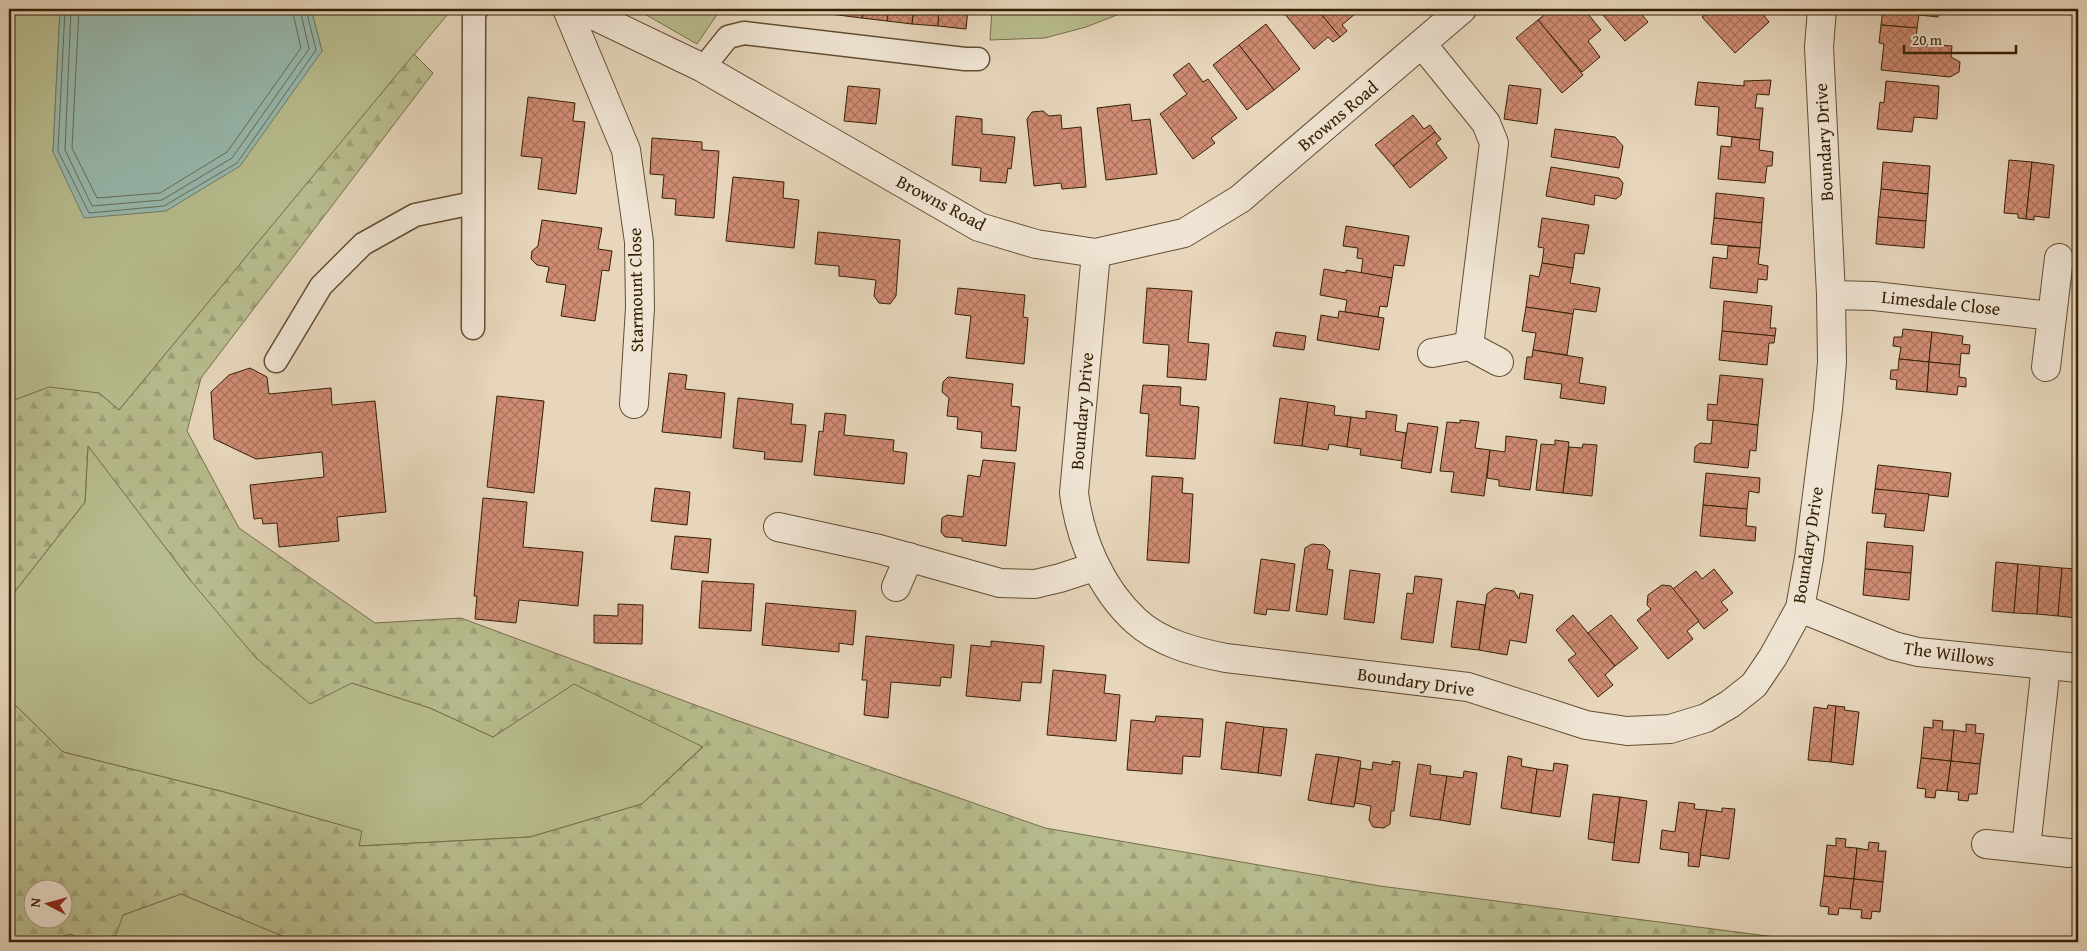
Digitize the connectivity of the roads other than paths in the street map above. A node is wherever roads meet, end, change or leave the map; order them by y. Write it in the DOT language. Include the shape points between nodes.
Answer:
graph roads {
  1 [pos="477,9"];
  2 [pos="567,9"];
  3 [pos="580,9"];
  4 [pos="1462,9"];
  5 [pos="1822,9"];
  6 [pos="1422,44"];
  7 [pos="978,59"];
  8 [pos="703,68"];
  9 [pos="473,203"];
  10 [pos="1096,253"];
  11 [pos="2059,258"];
  12 [pos="1831,295"];
  13 [pos="2052,316"];
  14 [pos="473,328"];
  15 [pos="1469,346"];
  16 [pos="1432,353"];
  17 [pos="276,361"];
  18 [pos="1499,362"];
  19 [pos="2046,368"];
  20 [pos="634,404"];
  21 [pos="778,526"];
  22 [pos="909,557"];
  23 [pos="1094,566"];
  24 [pos="896,587"];
  25 [pos="1800,608"];
  26 [pos="2046,665"];
  27 [pos="2078,668"];
  28 [pos="1986,844"];
  29 [pos="2026,848"];
  30 [pos="2069,853"];
  1 -- 9 [label="lane" via="474,12"];
  2 -- 20 [label="street, Starmount Close" via="626,150 639,242 640,308"];
  3 -- 8 [label="street, Browns Road"];
  4 -- 6 [label="street, Browns Road"];
  5 -- 12 [label="street, Boundary Drive" via="1819,47"];
  6 -- 10 [label="street, Browns Road" via="1240,199 1184,233"];
  6 -- 15 [label="street" via="1486,123 1494,143"];
  7 -- 8 [label="lane" via="744,33 728,38"];
  8 -- 10 [label="street, Browns Road" via="979,226 1036,244"];
  9 -- 14 [label="lane"];
  9 -- 17 [label="lane" via="415,215 364,244 321,286"];
  10 -- 23 [label="street, Boundary Drive" via="1074,493 1077,514"];
  11 -- 13 [label="street"];
  12 -- 13 [label="street, Limesdale Close" via="1874,296"];
  12 -- 25 [label="street, Boundary Drive" via="1832,362 1828,409"];
  13 -- 19 [label="street"];
  15 -- 16 [label="street"];
  15 -- 18 [label="street"];
  21 -- 22 [label="street"];
  22 -- 23 [label="street" via="1000,583 1035,584"];
  22 -- 24 [label="street"];
  23 -- 25 [label="street, Boundary Drive" via="1136,621 1165,640 1198,652 1468,687 1586,725 1628,731 1670,729 1706,718 1730,704 1754,685"];
  25 -- 26 [label="street, The Willows" via="1894,646 1918,652"];
  26 -- 27 [label="street, The Willows"];
  26 -- 29 [label="street"];
  28 -- 29 [label="street"];
  29 -- 30 [label="street"];
}
